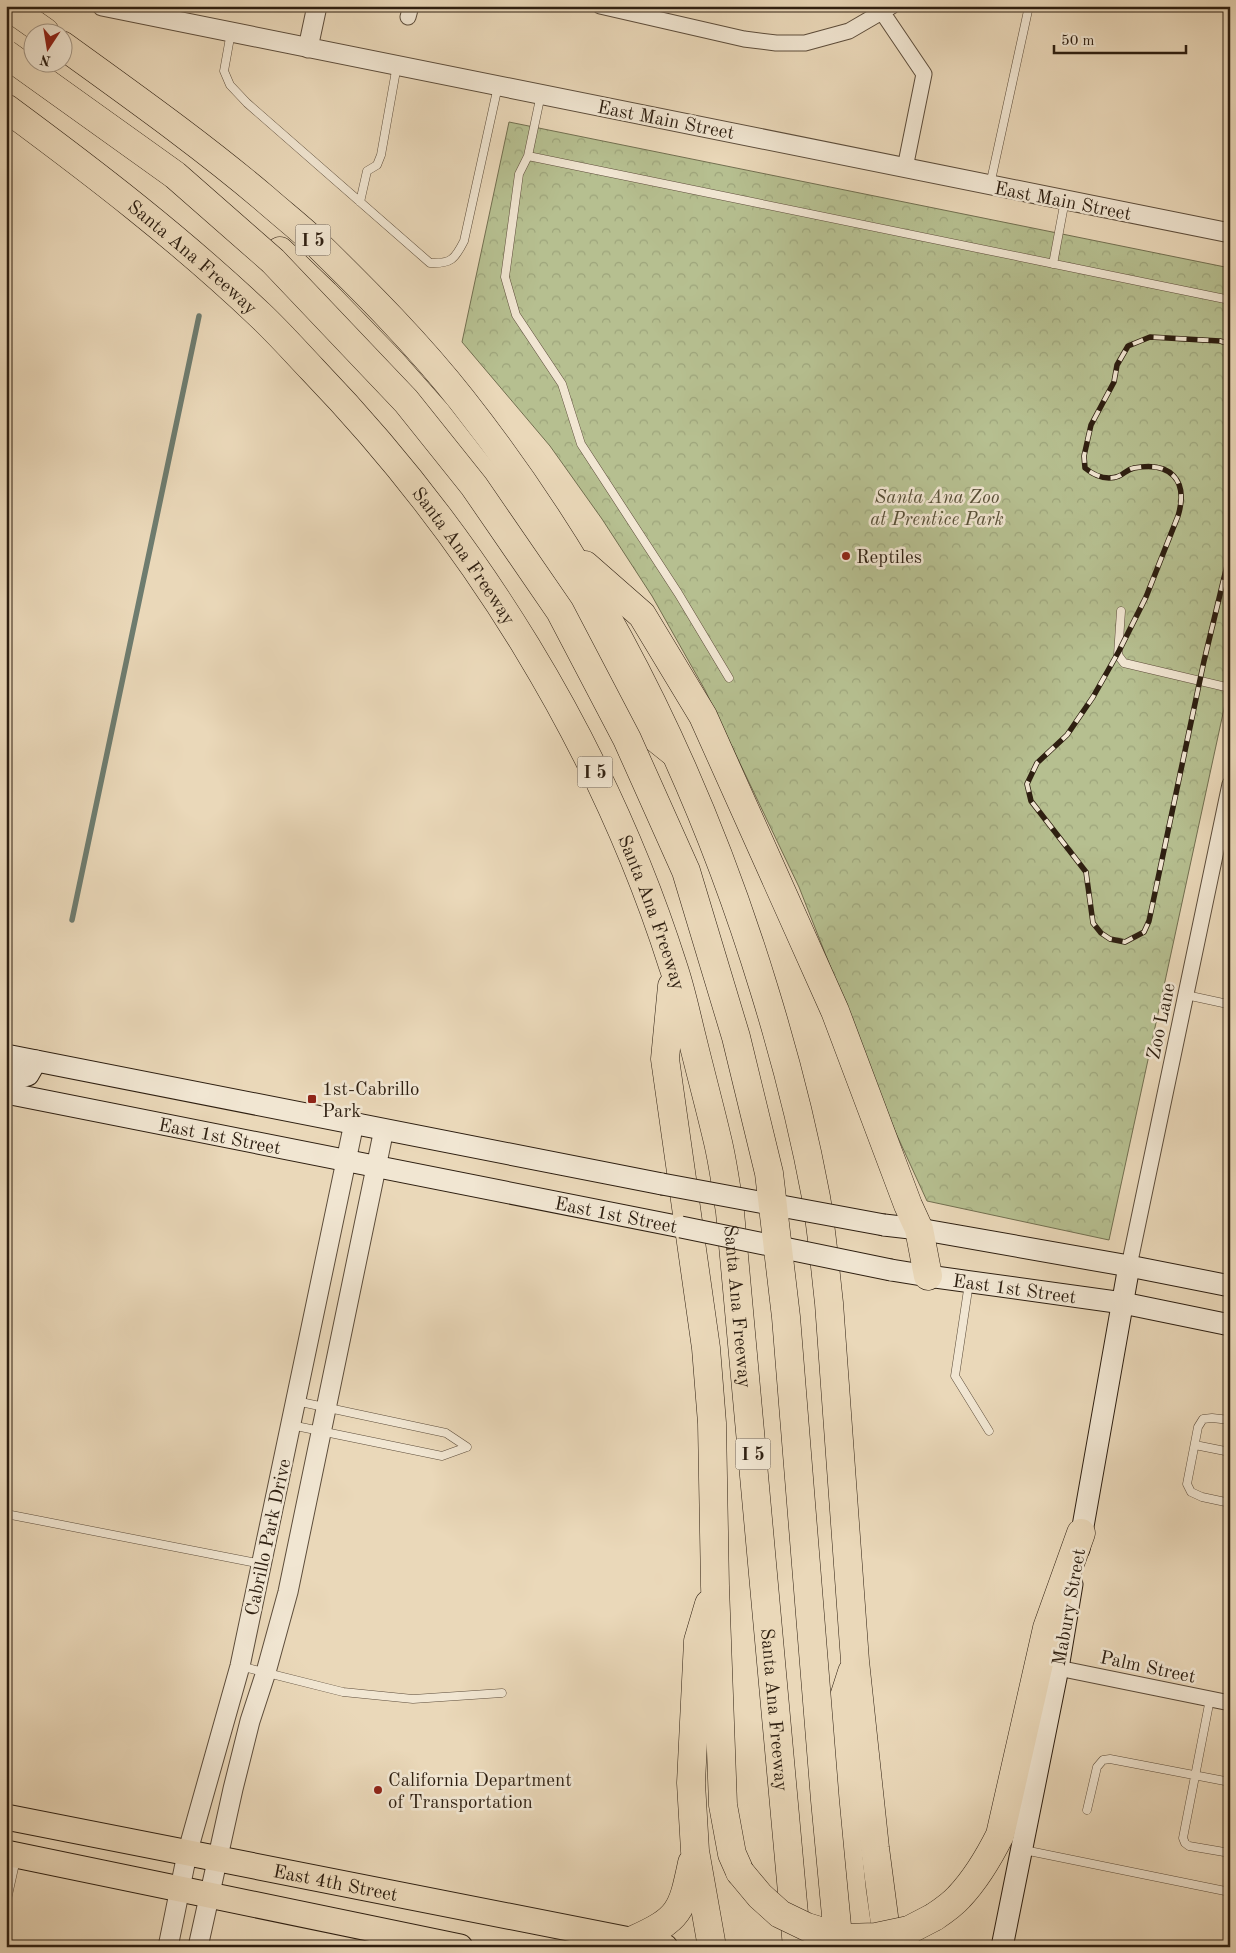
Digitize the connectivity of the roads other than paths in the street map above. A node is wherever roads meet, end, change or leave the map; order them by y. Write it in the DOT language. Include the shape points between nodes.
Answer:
graph roads {
  1 [pos="8,6"];
  2 [pos="102,6"];
  3 [pos="317,6"];
  4 [pos="600,6"];
  5 [pos="1028,6"];
  6 [pos="884,8"];
  7 [pos="30,22"];
  8 [pos="231,32"];
  9 [pos="6,40"];
  10 [pos="308,48"];
  11 [pos="22,52"];
  12 [pos="72,52"];
  13 [pos="6,54"];
  14 [pos="396,65"];
  15 [pos="52,72"];
  16 [pos="6,75"];
  17 [pos="498,86"];
  18 [pos="541,94"];
  19 [pos="6,108"];
  20 [pos="6,116"];
  21 [pos="63,150"];
  22 [pos="528,156"];
  23 [pos="905,168"];
  24 [pos="990,185"];
  25 [pos="1066,200"];
  26 [pos="360,202"];
  27 [pos="1230,233"];
  28 [pos="1053,264"];
  29 [pos="1230,300"];
  30 [pos="568,551"];
  31 [pos="1121,611"];
  32 [pos="729,678"];
  33 [pos="1230,688"];
  34 [pos="678,757"];
  35 [pos="1230,784"];
  36 [pos="674,967"];
  37 [pos="1186,995"];
  38 [pos="1223,1003"];
  39 [pos="6,1055"];
  40 [pos="36,1061"];
  41 [pos="6,1075"];
  42 [pos="6,1093"];
  43 [pos="354,1123"];
  44 [pos="384,1129"];
  45 [pos="346,1160"];
  46 [pos="376,1166"];
  47 [pos="919,1229"];
  48 [pos="1129,1266"];
  49 [pos="928,1276"];
  50 [pos="969,1282"];
  51 [pos="1230,1286"];
  52 [pos="1122,1303"];
  53 [pos="1230,1325"];
  54 [pos="295,1401"];
  55 [pos="327,1407"];
  56 [pos="1230,1420"];
  57 [pos="290,1425"];
  58 [pos="322,1431"];
  59 [pos="989,1431"];
  60 [pos="1195,1446"];
  61 [pos="1230,1452"];
  62 [pos="1230,1503"];
  63 [pos="6,1514"];
  64 [pos="1081,1533"];
  65 [pos="262,1564"];
  66 [pos="715,1586"];
  67 [pos="855,1661"];
  68 [pos="240,1666"];
  69 [pos="1058,1668"];
  70 [pos="266,1672"];
  71 [pos="502,1693"];
  72 [pos="1210,1699"];
  73 [pos="1230,1703"];
  74 [pos="1196,1775"];
  75 [pos="1230,1782"];
  76 [pos="1087,1810"];
  77 [pos="6,1817"];
  78 [pos="1022,1849"];
  79 [pos="695,1851"];
  80 [pos="1230,1853"];
  81 [pos="12,1854"];
  82 [pos="187,1854"];
  83 [pos="216,1860"];
  84 [pos="180,1888"];
  85 [pos="1230,1892"];
  86 [pos="209,1894"];
  87 [pos="6,1904"];
  88 [pos="633,1940"];
  89 [pos="168,1947"];
  90 [pos="198,1947"];
  91 [pos="460,1947"];
  92 [pos="664,1947"];
  93 [pos="712,1947"];
  94 [pos="797,1947"];
  95 [pos="820,1947"];
  96 [pos="839,1947"];
  97 [pos="860,1947"];
  98 [pos="888,1947"];
  99 [pos="1002,1947"];
  1 -- 7 [label="highway"];
  2 -- 8 [label="street, East Main Street"];
  3 -- 10 [label="street"];
  4 -- 6 [label="street" via="744,39 776,43 805,43 849,31"];
  5 -- 24 [label="lane"];
  6 -- 23 [label="street" via="924,74"];
  8 -- 10 [label="street, East Main Street"];
  8 -- 26 [label="lane" via="224,71 230,85"];
  9 -- 11 [label="highway"];
  10 -- 14 [label="street, East Main Street"];
  12 -- 30 [label="highway, I 5" via="178,128 312,240 388,316 461,399"];
  13 -- 96 [label="highway, bridge" via="175,174 273,261 406,401 474,486 560,611 628,739 686,871 736,1037 769,1173 786,1317"];
  14 -- 17 [label="street, East Main Street"];
  14 -- 26 [label="lane" via="381,155 377,165 367,171"];
  15 -- 34 [label="highway" via="245,218 392,363 437,414 524,526 609,663 642,727"];
  16 -- 95 [label="highway, bridge" via="164,190 264,275 394,412 463,498 544,622 614,748 667,868 723,1040 752,1176 771,1314"];
  17 -- 18 [label="street, East Main Street"];
  17 -- 26 [label="lane" via="464,241 457,255 445,264 430,263"];
  18 -- 22 [label="lane"];
  18 -- 23 [label="street, East Main Street"];
  19 -- 21 [label="highway, Santa Ana Freeway / I 5"];
  20 -- 21 [label="highway"];
  21 -- 36 [label="highway, Santa Ana Freeway / I 5" via="204,262 263,318 340,398 443,522 491,589 598,778 640,875"];
  22 -- 28 [label="lane"];
  22 -- 32 [label="lane" via="519,174 506,277 516,315 562,384 581,444"];
  23 -- 24 [label="street, East Main Street"];
  24 -- 25 [label="street, East Main Street"];
  25 -- 27 [label="street, East Main Street"];
  25 -- 28 [label="lane"];
  28 -- 29 [label="lane"];
  30 -- 34 [label="highway, I 5" via="621,642"];
  30 -- 47 [label="highway" via="642,615 703,716 835,1011"];
  31 -- 33 [label="lane" via="1118,655 1124,663"];
  34 -- 67 [label="highway, I 5" via="725,869 756,964 783,1052 816,1194 829,1303"];
  35 -- 37 [label="street, Zoo Lane"];
  36 -- 66 [label="highway" via="665,1059 706,1348 712,1424"];
  36 -- 94 [label="highway, Santa Ana Freeway / I 5" via="718,1140 730,1212"];
  37 -- 38 [label="lane"];
  37 -- 48 [label="street, Zoo Lane"];
  39 -- 40 [label="main road, East 1st Street"];
  40 -- 41 [label="main road" via="28,1075"];
  40 -- 43 [label="main road, East 1st Street"];
  42 -- 45 [label="main road, East 1st Street"];
  43 -- 44 [label="main road, East 1st Street"];
  43 -- 45 [label="street, Cabrillo Park Drive"];
  44 -- 46 [label="street, Cabrillo Park Drive"];
  44 -- 47 [label="main road, East 1st Street, bridge" via="662,1184"];
  45 -- 46 [label="main road, East 1st Street"];
  45 -- 54 [label="street, Cabrillo Park Drive"];
  46 -- 49 [label="main road, East 1st Street, bridge"];
  46 -- 55 [label="street, Cabrillo Park Drive"];
  47 -- 48 [label="main road, East 1st Street"];
  47 -- 49 [label="highway"];
  48 -- 51 [label="main road, East 1st Street"];
  48 -- 52 [label="main road, Mabury Street"];
  49 -- 50 [label="main road, East 1st Street"];
  50 -- 52 [label="main road, East 1st Street"];
  50 -- 59 [label="lane" via="954,1376"];
  52 -- 53 [label="main road, East 1st Street"];
  52 -- 64 [label="main road, Mabury Street"];
  54 -- 55 [label="lane"];
  54 -- 57 [label="street, Cabrillo Park Drive"];
  55 -- 58 [label="street, Cabrillo Park Drive"];
  55 -- 58 [label="lane" via="446,1433 467,1447 442,1456"];
  56 -- 60 [label="lane" via="1203,1418"];
  57 -- 58 [label="lane"];
  57 -- 65 [label="street, Cabrillo Park Drive"];
  58 -- 70 [label="street, Cabrillo Park Drive" via="288,1592"];
  60 -- 61 [label="lane"];
  60 -- 62 [label="lane" via="1188,1484 1192,1492"];
  63 -- 65 [label="lane"];
  64 -- 66 [label="highway, bridge" via="1046,1628 1000,1834 989,1857 959,1898 934,1918 909,1930 876,1937 843,1938 807,1927 780,1914 740,1872 732,1854 723,1805"];
  64 -- 69 [label="main road, Mabury Street"];
  65 -- 68 [label="street, Cabrillo Park Drive"];
  66 -- 79 [label="highway" via="698,1642 691,1783"];
  67 -- 97 [label="highway, I 5" via="835,1725"];
  67 -- 98 [label="highway, I 5"];
  68 -- 70 [label="lane"];
  68 -- 82 [label="street, Cabrillo Park Drive"];
  69 -- 72 [label="street, Palm Street"];
  69 -- 78 [label="main road, Mabury Street"];
  70 -- 71 [label="lane" via="343,1692 378,1696 413,1699"];
  70 -- 83 [label="street, Cabrillo Park Drive" via="250,1721"];
  72 -- 73 [label="street, Palm Street"];
  72 -- 74 [label="lane"];
  74 -- 75 [label="lane"];
  74 -- 76 [label="lane" via="1102,1760 1097,1767"];
  74 -- 80 [label="lane" via="1183,1838 1185,1843"];
  77 -- 82 [label="main road, East 4th Street"];
  78 -- 85 [label="lane"];
  78 -- 99 [label="main road, Mabury Street"];
  79 -- 88 [label="highway" via="685,1898 677,1913 652,1932"];
  79 -- 93 [label="highway"];
  81 -- 84 [label="main road, East 4th Street"];
  81 -- 87 [label="lane"];
  82 -- 83 [label="main road, East 4th Street"];
  82 -- 84 [label="street, Cabrillo Park Drive"];
  83 -- 86 [label="street, Cabrillo Park Drive"];
  83 -- 88 [label="main road, East 4th Street"];
  84 -- 86 [label="main road, East 4th Street"];
  84 -- 89 [label="street, Cabrillo Park Drive"];
  86 -- 90 [label="street, Cabrillo Park Drive"];
  86 -- 91 [label="main road, East 4th Street"];
  88 -- 92 [label="main road, East 4th Street"];
}
